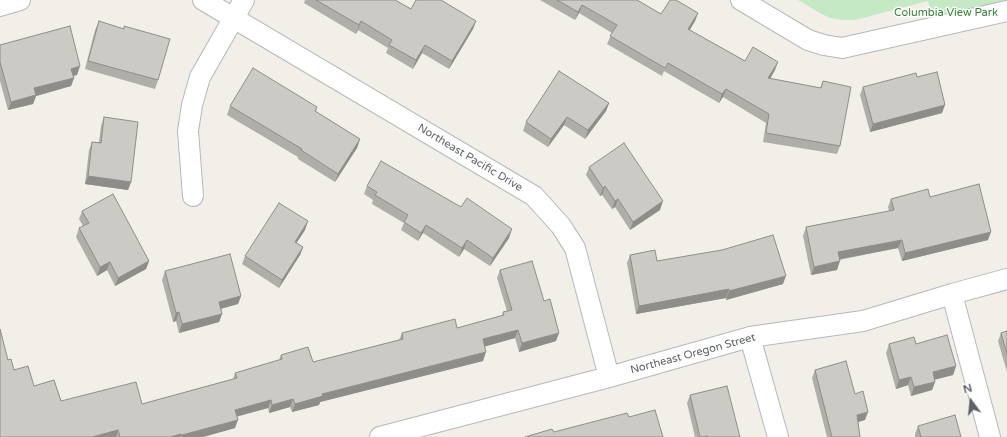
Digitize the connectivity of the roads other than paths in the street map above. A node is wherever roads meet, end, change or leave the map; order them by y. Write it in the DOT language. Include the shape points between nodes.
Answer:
graph roads {
  1 [pos="20,0"];
  2 [pos="203,0"];
  3 [pos="244,0"];
  4 [pos="741,0"];
  5 [pos="0,6"];
  6 [pos="1007,11"];
  7 [pos="234,17"];
  8 [pos="193,196"];
  9 [pos="1007,279"];
  10 [pos="952,294"];
  11 [pos="750,337"];
  12 [pos="609,377"];
  13 [pos="380,437"];
  14 [pos="778,437"];
  15 [pos="990,437"];
  1 -- 5 [label="street"];
  2 -- 7 [label="street, Northeast Pacific Drive"];
  3 -- 7 [label="street"];
  4 -- 6 [label="street" via="808,40 842,48"];
  7 -- 8 [label="street" via="200,76 192,106 188,131"];
  7 -- 12 [label="street, Northeast Pacific Drive" via="534,196 561,226 575,248"];
  9 -- 10 [label="street, Northeast Oregon Street"];
  10 -- 11 [label="street, Northeast Oregon Street" via="863,321"];
  10 -- 15 [label="street"];
  11 -- 12 [label="street, Northeast Oregon Street"];
  11 -- 14 [label="street"];
  12 -- 13 [label="street, Northeast Oregon Street"];
}
